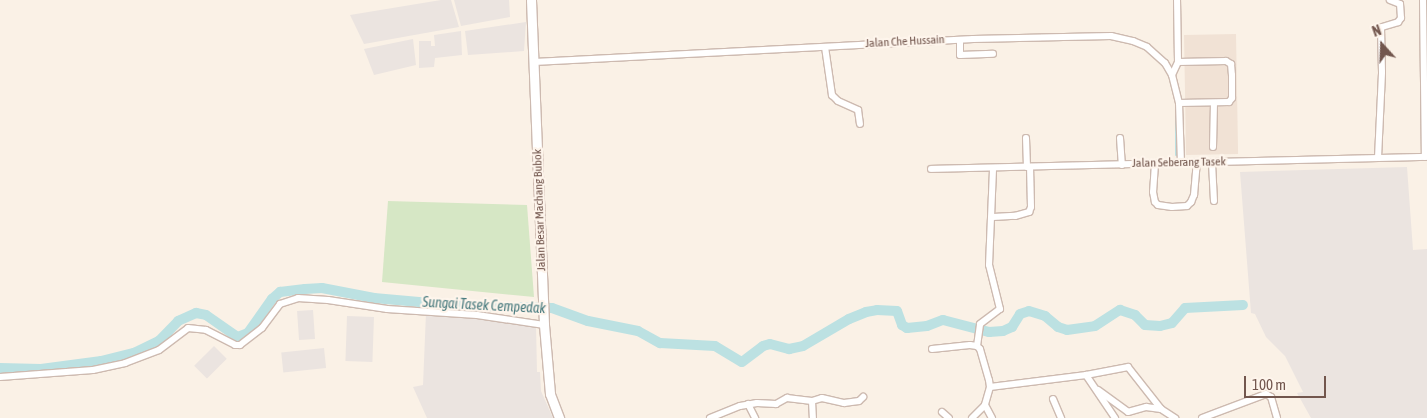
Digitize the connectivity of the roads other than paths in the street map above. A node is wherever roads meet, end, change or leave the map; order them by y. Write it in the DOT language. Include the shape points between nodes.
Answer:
graph roads {
  1 [pos="532,0"];
  2 [pos="1177,0"];
  3 [pos="1390,0"];
  4 [pos="1423,0"];
  5 [pos="960,40"];
  6 [pos="825,48"];
  7 [pos="992,54"];
  8 [pos="534,62"];
  9 [pos="1178,62"];
  10 [pos="1172,75"];
  11 [pos="1179,103"];
  12 [pos="1214,103"];
  13 [pos="860,124"];
  14 [pos="1026,138"];
  15 [pos="1120,138"];
  16 [pos="1213,147"];
  17 [pos="1426,157"];
  18 [pos="1378,158"];
  19 [pos="1181,163"];
  20 [pos="1197,163"];
  21 [pos="1212,163"];
  22 [pos="1155,164"];
  23 [pos="1122,165"];
  24 [pos="1028,167"];
  25 [pos="993,168"];
  26 [pos="931,169"];
  27 [pos="1214,201"];
  28 [pos="993,217"];
  29 [pos="544,325"];
  30 [pos="976,346"];
  31 [pos="932,349"];
  32 [pos="1086,375"];
  33 [pos="0,377"];
  34 [pos="990,386"];
  35 [pos="1098,390"];
  36 [pos="862,397"];
  37 [pos="1053,399"];
  38 [pos="812,401"];
  39 [pos="748,404"];
  40 [pos="985,405"];
  41 [pos="1161,409"];
  42 [pos="942,412"];
  43 [pos="559,418"];
  44 [pos="710,418"];
  45 [pos="755,418"];
  46 [pos="813,418"];
  47 [pos="949,418"];
  48 [pos="972,418"];
  49 [pos="992,418"];
  50 [pos="1061,418"];
  51 [pos="1115,418"];
  52 [pos="1176,418"];
  53 [pos="1202,418"];
  54 [pos="1277,418"];
  1 -- 8 [label="main road, Jalan Besar Machang Bubok"];
  2 -- 9 [label="street"];
  3 -- 18 [label="street" via="1400,4 1401,18 1381,29"];
  4 -- 17 [label="street"];
  5 -- 6 [label="street, Jalan Che Hussain"];
  5 -- 7 [label="street" via="960,55"];
  5 -- 10 [label="street, Jalan Che Hussain" via="1118,37 1147,47 1165,63"];
  6 -- 8 [label="street, Jalan Che Hussain"];
  6 -- 13 [label="street" via="832,95 858,110"];
  8 -- 29 [label="main road, Jalan Besar Machang Bubok"];
  9 -- 10 [label="street"];
  9 -- 12 [label="street" via="1231,64 1232,98 1229,102"];
  10 -- 11 [label="street, Jalan Che Hussain"];
  11 -- 12 [label="street"];
  11 -- 19 [label="street, Jalan Che Hussain"];
  12 -- 16 [label="street"];
  14 -- 24 [label="street"];
  15 -- 23 [label="street"];
  17 -- 18 [label="street, Jalan Seberang Tasek"];
  18 -- 21 [label="street, Jalan Seberang Tasek"];
  19 -- 20 [label="street, Jalan Seberang Tasek"];
  19 -- 22 [label="street, Jalan Seberang Tasek"];
  20 -- 21 [label="street, Jalan Seberang Tasek"];
  20 -- 22 [label="street" via="1194,195 1187,206 1172,207 1155,202"];
  21 -- 27 [label="street"];
  22 -- 23 [label="street, Jalan Seberang Tasek"];
  23 -- 24 [label="street, Jalan Seberang Tasek"];
  24 -- 25 [label="street, Jalan Seberang Tasek"];
  24 -- 28 [label="street" via="1029,212"];
  25 -- 26 [label="street, Jalan Seberang Tasek"];
  25 -- 28 [label="street"];
  28 -- 30 [label="street" via="989,266 1000,309 980,324"];
  29 -- 33 [label="street" via="477,315 387,309 298,298 280,304 262,328 240,344 235,345 206,330 188,328 159,350 125,363 84,371"];
  29 -- 43 [label="main road, Jalan Besar Machang Bubok" via="550,394"];
  30 -- 31 [label="street"];
  30 -- 34 [label="street" via="980,349"];
  32 -- 34 [label="street"];
  32 -- 35 [label="street"];
  32 -- 41 [label="street" via="1128,367"];
  34 -- 40 [label="street"];
  35 -- 41 [label="street" via="1128,412 1146,407"];
  35 -- 51 [label="street"];
  36 -- 38 [label="street" via="859,401 844,403 822,398"];
  37 -- 50 [label="street"];
  38 -- 39 [label="street" via="787,398 776,404"];
  38 -- 46 [label="street"];
  39 -- 44 [label="street"];
  39 -- 45 [label="street"];
  40 -- 48 [label="street"];
  40 -- 49 [label="street"];
  41 -- 52 [label="street"];
  42 -- 47 [label="street"];
  53 -- 54 [label="street" via="1266,394 1271,397"];
}
